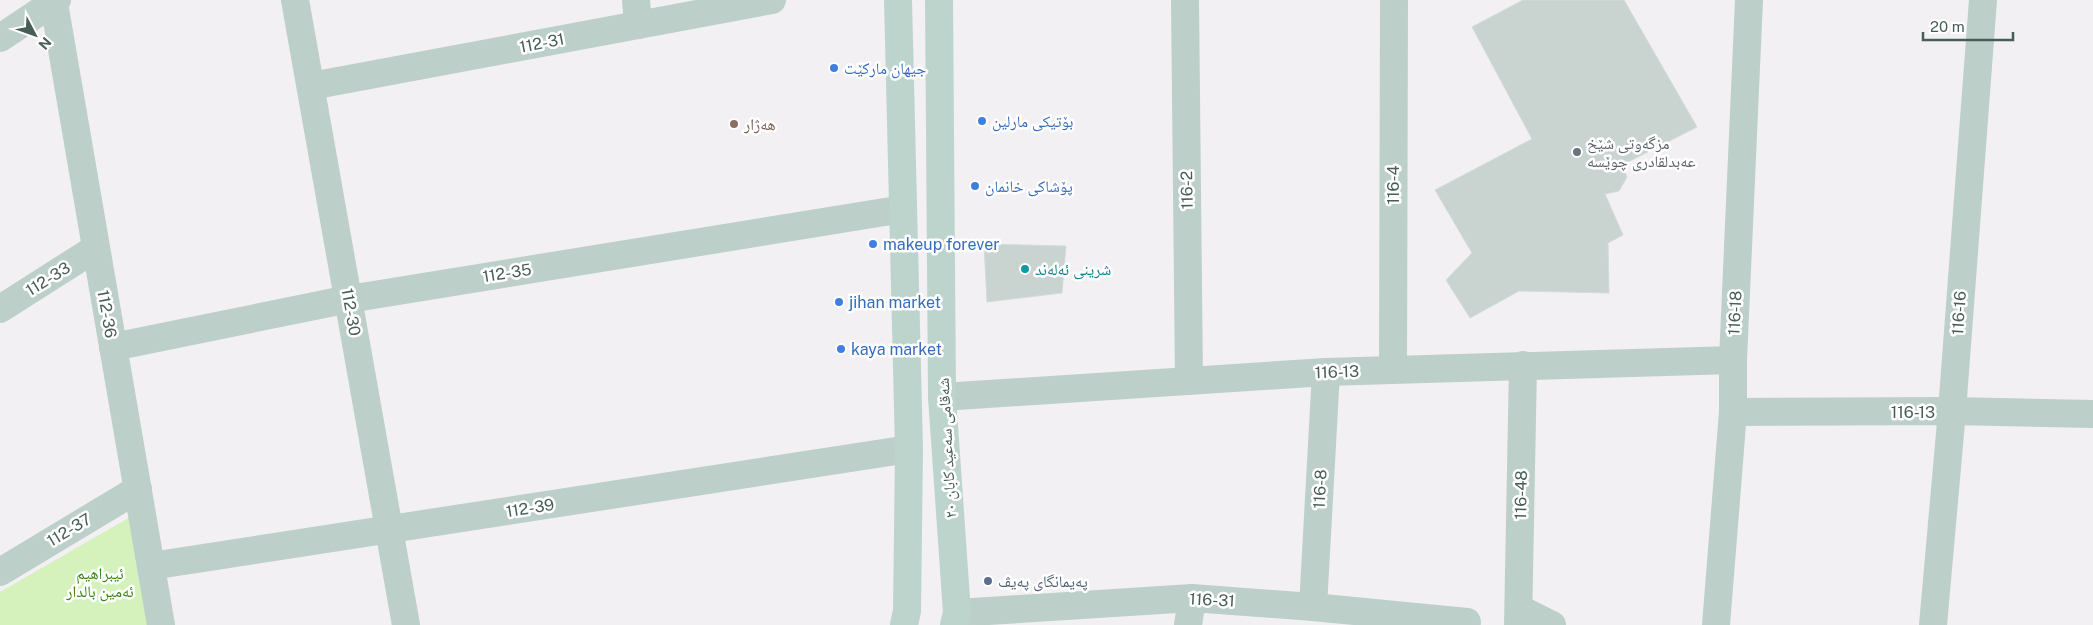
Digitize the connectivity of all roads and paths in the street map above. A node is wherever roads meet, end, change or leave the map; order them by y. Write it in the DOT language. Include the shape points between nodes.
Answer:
graph roads {
  1 [pos="295,0"];
  2 [pos="772,0"];
  3 [pos="898,0"];
  4 [pos="939,0"];
  5 [pos="1185,0"];
  6 [pos="1394,0"];
  7 [pos="1749,0"];
  8 [pos="1983,0"];
  9 [pos="55,1"];
  10 [pos="637,13"];
  11 [pos="0,38"];
  12 [pos="311,86"];
  13 [pos="904,209"];
  14 [pos="96,248"];
  15 [pos="349,299"];
  16 [pos="0,309"];
  17 [pos="113,347"];
  18 [pos="1733,360"];
  19 [pos="1524,365"];
  20 [pos="1393,370"];
  21 [pos="1326,372"];
  22 [pos="1189,381"];
  23 [pos="942,397"];
  24 [pos="1733,412"];
  25 [pos="1952,412"];
  26 [pos="2093,414"];
  27 [pos="909,448"];
  28 [pos="138,489"];
  29 [pos="389,530"];
  30 [pos="151,566"];
  31 [pos="0,572"];
  32 [pos="1192,598"];
  33 [pos="1313,607"];
  34 [pos="1519,617"];
  35 [pos="956,619"];
  36 [pos="1428,621"];
  37 [pos="1467,622"];
  38 [pos="161,625"];
  39 [pos="406,625"];
  40 [pos="904,625"];
  41 [pos="1188,625"];
  42 [pos="1552,625"];
  43 [pos="1716,625"];
  44 [pos="1933,625"];
  1 -- 12 [label="street, 112-30"];
  2 -- 10 [label="street, 112-31"];
  3 -- 13 [label="main road"];
  4 -- 23 [label="main road, شەقامی سەعید کابان ٢٠"];
  5 -- 22 [label="street, 116-2"];
  6 -- 20 [label="street, 116-4"];
  7 -- 18 [label="street, 116-18"];
  8 -- 25 [label="street, 116-16"];
  9 -- 11 [label="street"];
  9 -- 14 [label="street, 112-36"];
  10 -- 12 [label="street, 112-31"];
  12 -- 15 [label="street, 112-30"];
  13 -- 15 [label="street, 112-35"];
  13 -- 27 [label="main road"];
  14 -- 16 [label="street, 112-33"];
  14 -- 17 [label="street, 112-36"];
  15 -- 17 [label="street, 112-35"];
  15 -- 29 [label="street, 112-30"];
  17 -- 28 [label="street, 112-36"];
  18 -- 19 [label="street, 116-13"];
  18 -- 24 [label="street, 116-18"];
  19 -- 20 [label="street, 116-13"];
  19 -- 34 [label="street, 116-48"];
  20 -- 21 [label="street, 116-13"];
  21 -- 22 [label="street, 116-13"];
  21 -- 33 [label="street, 116-8"];
  22 -- 23 [label="street, 116-13"];
  23 -- 35 [label="main road, شەقامی سەعید کابان ٢٠"];
  24 -- 25 [label="street, 116-13"];
  24 -- 43 [label="street, 116-18"];
  25 -- 26 [label="street, 116-13"];
  25 -- 44 [label="street, 116-16"];
  27 -- 29 [label="street, 112-39"];
  27 -- 40 [label="main road" via="907,612"];
  28 -- 30 [label="street, 112-36"];
  28 -- 31 [label="street, 112-37"];
  29 -- 30 [label="street, 112-39"];
  29 -- 39 [label="street, 112-30"];
  30 -- 38 [label="street, 112-36"];
  32 -- 33 [label="street, 116-31"];
  32 -- 35 [label="street, 116-31"];
  32 -- 41 [label="street"];
  33 -- 36 [label="street, 116-31"];
  34 -- 42 [label="street"];
  36 -- 37 [label="street, 116-31"];
}
